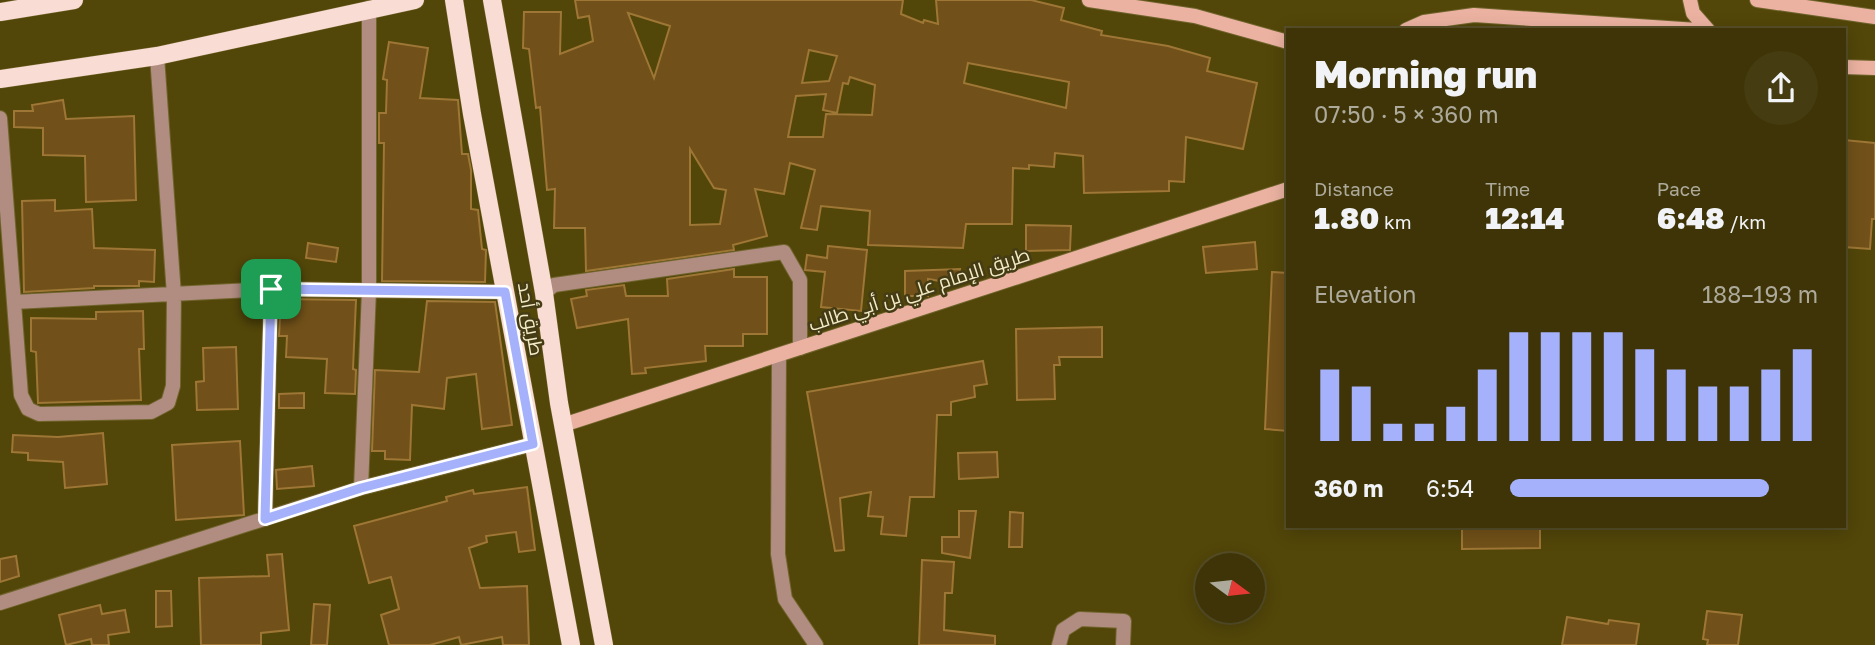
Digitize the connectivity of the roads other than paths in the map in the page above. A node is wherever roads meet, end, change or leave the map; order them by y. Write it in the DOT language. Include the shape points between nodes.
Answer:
graph roads {
  1 [pos="74,0"];
  2 [pos="415,0"];
  3 [pos="454,0"];
  4 [pos="492,0"];
  5 [pos="1089,0"];
  6 [pos="1690,0"];
  7 [pos="1756,0"];
  8 [pos="369,8"];
  9 [pos="0,12"];
  10 [pos="1875,17"];
  11 [pos="1410,28"];
  12 [pos="1667,28"];
  13 [pos="1706,28"];
  14 [pos="1286,41"];
  15 [pos="157,56"];
  16 [pos="1846,67"];
  17 [pos="1875,68"];
  18 [pos="0,79"];
  19 [pos="0,118"];
  20 [pos="1286,190"];
  21 [pos="271,289"];
  22 [pos="369,290"];
  23 [pos="505,292"];
  24 [pos="544,293"];
  25 [pos="174,295"];
  26 [pos="14,302"];
  27 [pos="800,348"];
  28 [pos="779,355"];
  29 [pos="563,425"];
  30 [pos="533,444"];
  31 [pos="361,488"];
  32 [pos="265,519"];
  33 [pos="0,603"];
  34 [pos="571,645"];
  35 [pos="604,645"];
  36 [pos="816,645"];
  37 [pos="1059,645"];
  38 [pos="1123,645"];
  1 -- 9 [label="main road"];
  2 -- 8 [label="main road"];
  3 -- 23 [label="main road, طريق أحد"];
  4 -- 24 [label="main road, طريق أحد"];
  5 -- 14 [label="street" via="1195,16"];
  6 -- 13 [label="street" via="1693,13"];
  7 -- 10 [label="street"];
  8 -- 15 [label="main road"];
  8 -- 22 [label="street"];
  11 -- 12 [label="street" via="1474,15"];
  15 -- 18 [label="main road"];
  15 -- 25 [label="street"];
  16 -- 17 [label="street"];
  19 -- 26 [label="street"];
  20 -- 27 [label="street, طريق الإمام علي بن أبي طالب"];
  21 -- 22 [label="street"];
  21 -- 25 [label="street"];
  21 -- 32 [label="street"];
  22 -- 23 [label="street"];
  22 -- 31 [label="street"];
  23 -- 30 [label="main road, طريق أحد"];
  24 -- 27 [label="street" via="554,285 785,252 800,280"];
  24 -- 29 [label="main road, طريق أحد"];
  25 -- 26 [label="street"];
  25 -- 26 [label="street" via="173,386 168,403 151,412 39,414 29,409 21,395"];
  27 -- 28 [label="street, طريق الإمام علي بن أبي طالب"];
  28 -- 29 [label="street, طريق الإمام علي بن أبي طالب"];
  28 -- 36 [label="street" via="778,554 785,599"];
  29 -- 35 [label="main road, طريق أحد"];
  30 -- 31 [label="street"];
  30 -- 34 [label="main road, طريق أحد"];
  31 -- 32 [label="street"];
  32 -- 33 [label="street"];
  37 -- 38 [label="street" via="1063,630 1080,619 1113,619 1124,621"];
}
